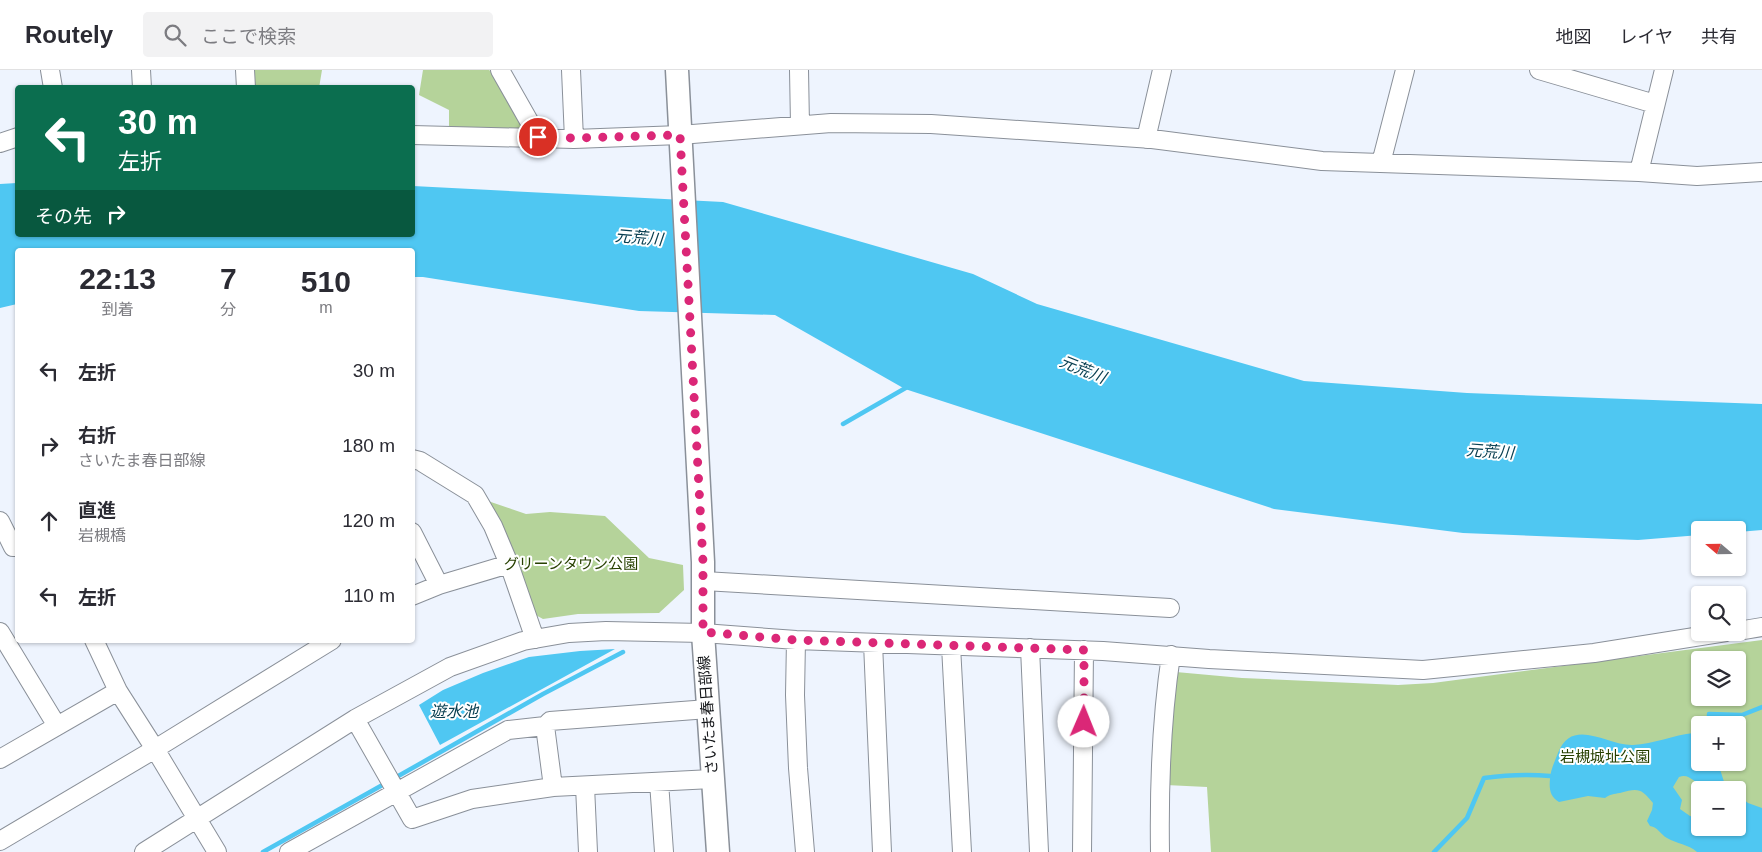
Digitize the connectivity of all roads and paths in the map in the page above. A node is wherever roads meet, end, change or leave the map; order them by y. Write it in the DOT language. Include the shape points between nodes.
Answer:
graph roads {
  1 [pos="50,70"];
  2 [pos="141,70"];
  3 [pos="245,70"];
  4 [pos="500,70"];
  5 [pos="571,70"];
  6 [pos="677,70"];
  7 [pos="799,70"];
  8 [pos="1162,70"];
  9 [pos="1405,70"];
  10 [pos="1539,70"];
  11 [pos="1664,70"];
  12 [pos="52,85"];
  13 [pos="142,85"];
  14 [pos="246,85"];
  15 [pos="1655,104"];
  16 [pos="800,125"];
  17 [pos="15,135"];
  18 [pos="415,135"];
  19 [pos="0,136"];
  20 [pos="15,136"];
  21 [pos="538,137"];
  22 [pos="574,138"];
  23 [pos="1146,139"];
  24 [pos="0,143"];
  25 [pos="681,145"];
  26 [pos="1381,163"];
  27 [pos="1639,172"];
  28 [pos="1762,172"];
  29 [pos="415,460"];
  30 [pos="0,521"];
  31 [pos="415,538"];
  32 [pos="15,547"];
  33 [pos="509,564"];
  34 [pos="704,581"];
  35 [pos="439,585"];
  36 [pos="415,595"];
  37 [pos="1170,608"];
  38 [pos="1762,627"];
  39 [pos="1746,630"];
  40 [pos="0,632"];
  41 [pos="703,632"];
  42 [pos="1691,638"];
  43 [pos="535,639"];
  44 [pos="796,640"];
  45 [pos="95,643"];
  46 [pos="873,643"];
  47 [pos="309,646"];
  48 [pos="951,646"];
  49 [pos="1030,648"];
  50 [pos="1084,650"];
  51 [pos="1171,655"];
  52 [pos="118,691"];
  53 [pos="708,709"];
  54 [pos="355,719"];
  55 [pos="57,726"];
  56 [pos="545,726"];
  57 [pos="156,749"];
  58 [pos="0,759"];
  59 [pos="712,779"];
  60 [pos="659,782"];
  61 [pos="392,784"];
  62 [pos="585,786"];
  63 [pos="553,787"];
  64 [pos="198,818"];
  65 [pos="0,841"];
  66 [pos="144,852"];
  67 [pos="217,852"];
  68 [pos="289,852"];
  69 [pos="588,852"];
  70 [pos="664,852"];
  71 [pos="718,852"];
  72 [pos="805,852"];
  73 [pos="882,852"];
  74 [pos="962,852"];
  75 [pos="1039,852"];
  76 [pos="1082,852"];
  77 [pos="1160,852"];
  1 -- 12 [label="street"];
  2 -- 13 [label="street"];
  3 -- 14 [label="street"];
  4 -- 21 [label="street"];
  5 -- 22 [label="street"];
  6 -- 25 [label="main road"];
  7 -- 16 [label="street"];
  8 -- 23 [label="street"];
  9 -- 26 [label="street"];
  10 -- 15 [label="street"];
  11 -- 15 [label="street"];
  15 -- 27 [label="street"];
  16 -- 23 [label="street" via="930,124"];
  16 -- 25 [label="street"];
  17 -- 19 [label="street"];
  18 -- 21 [label="street"];
  20 -- 24 [label="street"];
  21 -- 22 [label="street"];
  22 -- 25 [label="street"];
  23 -- 26 [label="street" via="1322,161"];
  25 -- 34 [label="main road, さいたま春日部線"];
  26 -- 27 [label="street"];
  27 -- 28 [label="street" via="1697,176"];
  29 -- 33 [label="street" via="475,495"];
  30 -- 32 [label="street"];
  31 -- 35 [label="street"];
  33 -- 35 [label="street"];
  33 -- 43 [label="street"];
  34 -- 37 [label="street"];
  34 -- 41 [label="main road, さいたま春日部線"];
  35 -- 36 [label="street"];
  38 -- 39 [label="street"];
  40 -- 55 [label="street"];
  41 -- 43 [label="street" via="606,631"];
  41 -- 44 [label="street"];
  41 -- 53 [label="main road, さいたま春日部線"];
  42 -- 51 [label="street" via="1594,653 1423,670"];
  43 -- 54 [label="street" via="450,667"];
  44 -- 46 [label="street"];
  44 -- 72 [label="street" via="798,768"];
  45 -- 52 [label="street"];
  46 -- 48 [label="street"];
  46 -- 73 [label="street"];
  47 -- 57 [label="street"];
  48 -- 49 [label="street"];
  48 -- 74 [label="street"];
  49 -- 50 [label="street"];
  49 -- 75 [label="street"];
  50 -- 51 [label="street"];
  50 -- 76 [label="street"];
  51 -- 77 [label="street" via="1160,756"];
  52 -- 55 [label="street"];
  52 -- 57 [label="street"];
  53 -- 56 [label="street" via="550,721"];
  53 -- 59 [label="main road, さいたま春日部線"];
  54 -- 61 [label="street"];
  54 -- 64 [label="street"];
  55 -- 58 [label="street"];
  56 -- 61 [label="street" via="508,730"];
  56 -- 63 [label="street"];
  57 -- 64 [label="street"];
  57 -- 65 [label="street"];
  59 -- 60 [label="street"];
  59 -- 71 [label="main road, さいたま春日部線"];
  60 -- 62 [label="street"];
  60 -- 70 [label="street"];
  61 -- 63 [label="street" via="412,819 472,799"];
  61 -- 68 [label="street"];
  62 -- 63 [label="street"];
  62 -- 69 [label="street"];
  64 -- 66 [label="street"];
  64 -- 67 [label="street"];
}
